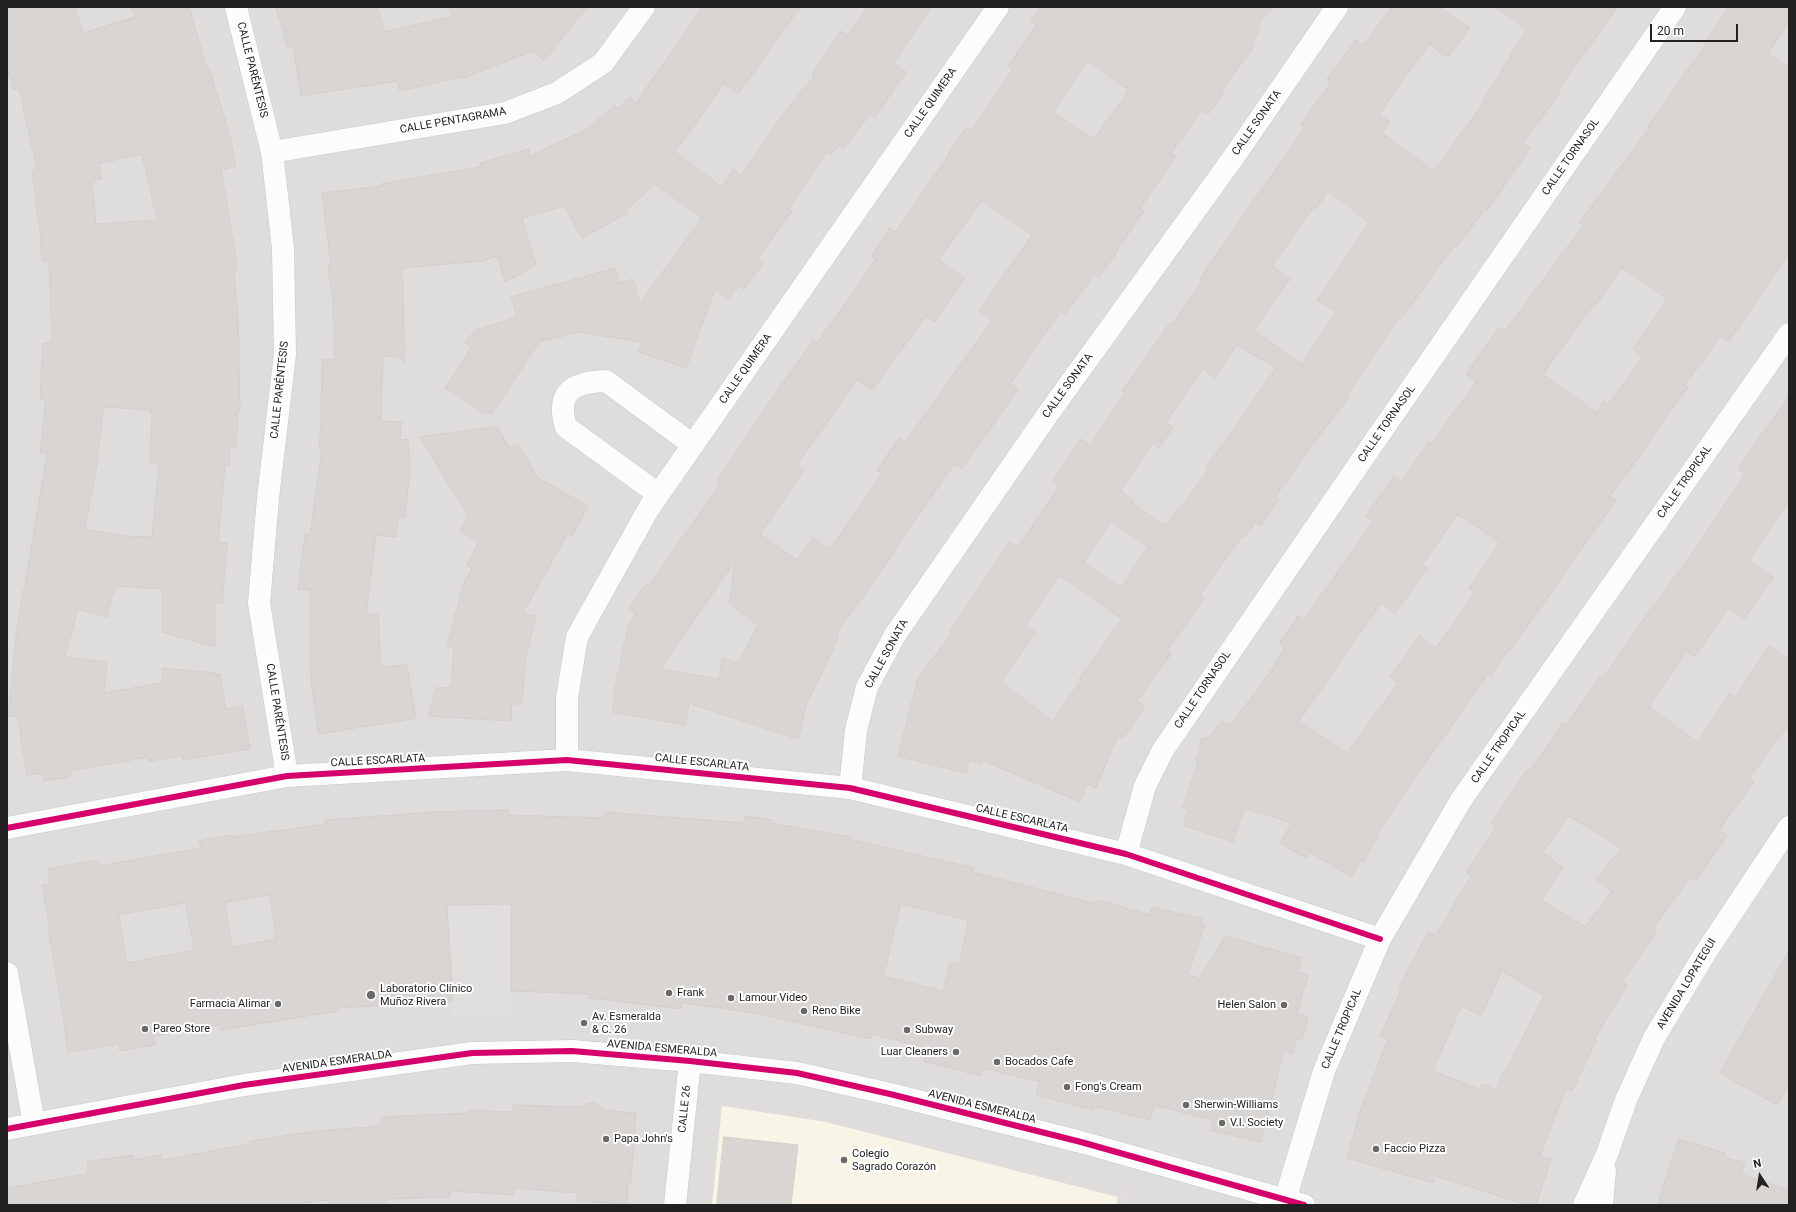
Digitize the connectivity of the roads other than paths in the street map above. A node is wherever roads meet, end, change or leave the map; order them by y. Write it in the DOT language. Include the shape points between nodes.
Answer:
graph roads {
  1 [pos="236,7"];
  2 [pos="644,7"];
  3 [pos="998,7"];
  4 [pos="1338,7"];
  5 [pos="1675,7"];
  6 [pos="272,152"];
  7 [pos="1789,334"];
  8 [pos="693,445"];
  9 [pos="658,494"];
  10 [pos="567,760"];
  11 [pos="287,776"];
  12 [pos="850,788"];
  13 [pos="1789,827"];
  14 [pos="7,828"];
  15 [pos="1126,854"];
  16 [pos="1380,939"];
  17 [pos="7,973"];
  18 [pos="690,1061"];
  19 [pos="34,1124"];
  20 [pos="7,1129"];
  21 [pos="1607,1154"];
  22 [pos="1294,1202"];
  23 [pos="675,1205"];
  24 [pos="1584,1205"];
  25 [pos="1602,1205"];
  1 -- 6 [label="street, CALLE PARÉNTESIS"];
  2 -- 6 [label="street, CALLE PENTAGRAMA" via="603,63 557,93 505,113"];
  3 -- 8 [label="street, CALLE QUIMERA"];
  4 -- 12 [label="street, CALLE SONATA" via="1233,158 1048,414 895,635 867,687 856,730"];
  5 -- 15 [label="street, CALLE TORNASOL" via="1163,750 1145,786"];
  6 -- 11 [label="street, CALLE PARÉNTESIS" via="283,248 285,354 268,498 260,603"];
  7 -- 16 [label="street, CALLE TROPICAL" via="1461,800"];
  8 -- 9 [label="street, CALLE QUIMERA"];
  8 -- 9 [label="street" via="606,380 583,383 571,388 566,394 563,416 566,426"];
  9 -- 10 [label="street, CALLE QUIMERA" via="577,637 567,698"];
  10 -- 11 [label="street, CALLE ESCARLATA"];
  10 -- 12 [label="street, CALLE ESCARLATA"];
  11 -- 14 [label="street, CALLE ESCARLATA"];
  12 -- 15 [label="street, CALLE ESCARLATA"];
  13 -- 21 [label="street, AVENIDA LOPATEGUI" via="1704,955 1654,1038 1626,1100"];
  15 -- 16 [label="street, CALLE ESCARLATA"];
  16 -- 22 [label="street, CALLE TROPICAL" via="1324,1071"];
  17 -- 19 [label="street"];
  18 -- 19 [label="street, AVENIDA ESMERALDA" via="572,1051 472,1053 244,1085"];
  18 -- 22 [label="street, AVENIDA ESMERALDA" via="797,1073 890,1094 1081,1142"];
  18 -- 23 [label="street, CALLE 26"];
  19 -- 20 [label="street, AVENIDA ESMERALDA"];
  21 -- 24 [label="street, AVENIDA LOPATEGUI"];
  21 -- 25 [label="street, AVENIDA LOPATEGUI"];
}
